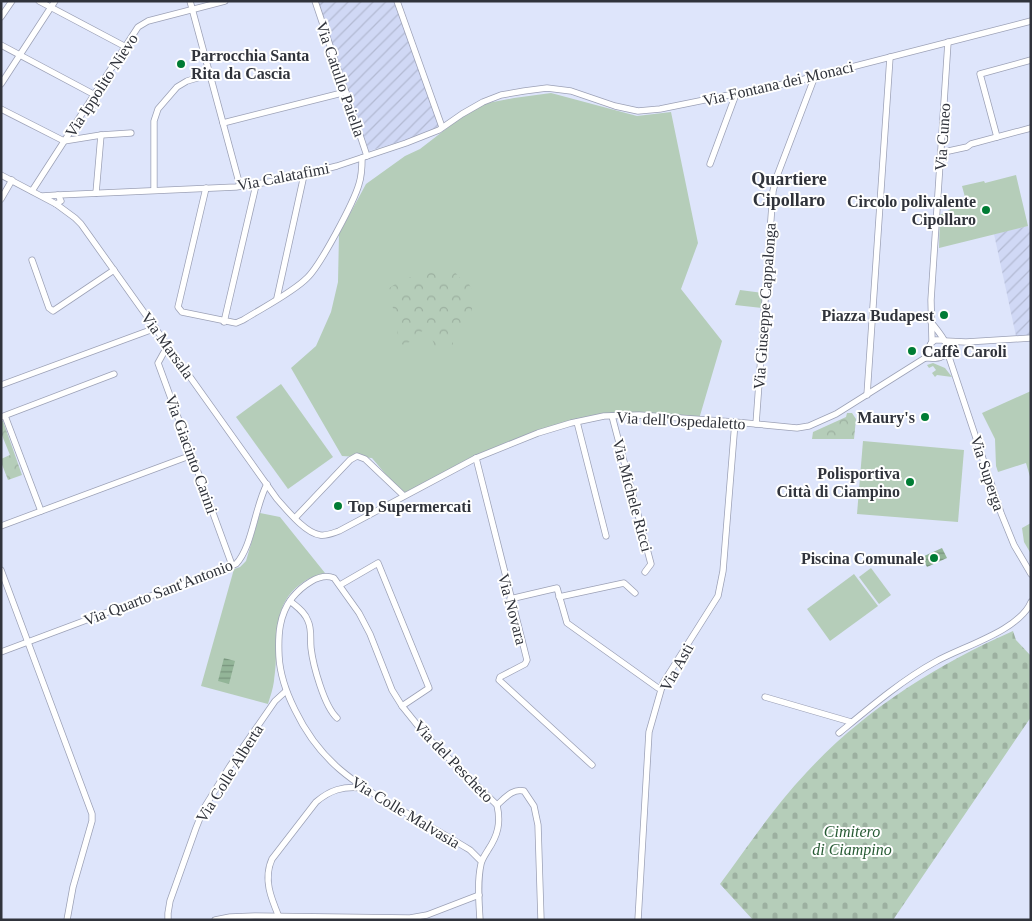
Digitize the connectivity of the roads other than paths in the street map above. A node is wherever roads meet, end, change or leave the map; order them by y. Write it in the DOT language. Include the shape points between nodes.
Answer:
graph roads {
  1 [pos="12,1"];
  2 [pos="39,1"];
  3 [pos="55,1"];
  4 [pos="190,1"];
  5 [pos="225,1"];
  6 [pos="315,1"];
  7 [pos="397,1"];
  8 [pos="51,8"];
  9 [pos="193,10"];
  10 [pos="1,17"];
  11 [pos="1031,21"];
  12 [pos="948,42"];
  13 [pos="1,45"];
  14 [pos="124,46"];
  15 [pos="20,55"];
  16 [pos="890,57"];
  17 [pos="1031,60"];
  18 [pos="211,74"];
  19 [pos="815,76"];
  20 [pos="1,84"];
  21 [pos="524,91"];
  22 [pos="346,92"];
  23 [pos="736,94"];
  24 [pos="95,95"];
  25 [pos="1,109"];
  26 [pos="223,123"];
  27 [pos="442,127"];
  28 [pos="1031,128"];
  29 [pos="131,133"];
  30 [pos="101,135"];
  31 [pos="997,137"];
  32 [pos="64,142"];
  33 [pos="944,152"];
  34 [pos="365,157"];
  35 [pos="710,164"];
  36 [pos="1,174"];
  37 [pos="304,175"];
  38 [pos="12,180"];
  39 [pos="256,184"];
  40 [pos="240,186"];
  41 [pos="206,188"];
  42 [pos="154,190"];
  43 [pos="32,191"];
  44 [pos="96,193"];
  45 [pos="42,196"];
  46 [pos="1,198"];
  47 [pos="58,200"];
  48 [pos="32,260"];
  49 [pos="114,270"];
  50 [pos="277,298"];
  51 [pos="224,322"];
  52 [pos="930,322"];
  53 [pos="156,328"];
  54 [pos="1031,338"];
  55 [pos="932,341"];
  56 [pos="943,341"];
  57 [pos="966,342"];
  58 [pos="168,345"];
  59 [pos="948,350"];
  60 [pos="930,352"];
  61 [pos="925,358"];
  62 [pos="937,358"];
  63 [pos="953,369"];
  64 [pos="114,374"];
  65 [pos="1,385"];
  66 [pos="867,394"];
  67 [pos="3,416"];
  68 [pos="612,416"];
  69 [pos="577,422"];
  70 [pos="735,422"];
  71 [pos="756,424"];
  72 [pos="192,455"];
  73 [pos="476,458"];
  74 [pos="267,484"];
  75 [pos="403,495"];
  76 [pos="41,511"];
  77 [pos="295,518"];
  78 [pos="1,526"];
  79 [pos="606,536"];
  80 [pos="232,565"];
  81 [pos="1,570"];
  82 [pos="645,572"];
  83 [pos="1031,574"];
  84 [pos="340,585"];
  85 [pos="635,593"];
  86 [pos="559,597"];
  87 [pos="510,599"];
  88 [pos="290,601"];
  89 [pos="1031,602"];
  90 [pos="28,642"];
  91 [pos="1,652"];
  92 [pos="662,687"];
  93 [pos="286,691"];
  94 [pos="765,697"];
  95 [pos="402,706"];
  96 [pos="337,718"];
  97 [pos="851,722"];
  98 [pos="839,733"];
  99 [pos="592,765"];
  100 [pos="364,788"];
  101 [pos="497,805"];
  102 [pos="481,862"];
  103 [pos="479,896"];
  104 [pos="279,917"];
  105 [pos="67,920"];
  106 [pos="168,920"];
  107 [pos="215,920"];
  108 [pos="480,920"];
  109 [pos="541,920"];
  110 [pos="638,920"];
  1 -- 10 [label="street"];
  2 -- 8 [label="street"];
  3 -- 8 [label="street"];
  4 -- 9 [label="street"];
  5 -- 9 [label="street, Via Ippolito Nievo"];
  6 -- 22 [label="street, Via Catullo Paiella"];
  7 -- 27 [label="street"];
  8 -- 14 [label="street"];
  8 -- 15 [label="street"];
  9 -- 14 [label="street, Via Ippolito Nievo" via="143,23"];
  9 -- 18 [label="street"];
  11 -- 12 [label="street, Via Fontana dei Monaci"];
  12 -- 16 [label="street, Via Fontana dei Monaci"];
  12 -- 52 [label="street, Via Cuneo"];
  13 -- 15 [label="street"];
  14 -- 24 [label="street, Via Ippolito Nievo"];
  15 -- 20 [label="street"];
  15 -- 24 [label="street"];
  16 -- 19 [label="street, Via Fontana dei Monaci"];
  16 -- 66 [label="street"];
  17 -- 31 [label="street" via="980,74"];
  18 -- 26 [label="street"];
  18 -- 42 [label="street" via="180,85 157,112 154,121"];
  19 -- 23 [label="street, Via Fontana dei Monaci"];
  19 -- 71 [label="street, Via Giuseppe Cappalonga" via="773,191"];
  21 -- 23 [label="street, Via Fontana dei Monaci" via="547,88 571,91 638,111"];
  21 -- 27 [label="street, Via Calatafimi" via="483,102"];
  22 -- 26 [label="street"];
  22 -- 34 [label="street, Via Catullo Paiella"];
  23 -- 35 [label="street"];
  24 -- 32 [label="street, Via Ippolito Nievo"];
  25 -- 32 [label="street"];
  26 -- 40 [label="street"];
  27 -- 34 [label="street, Via Calatafimi"];
  28 -- 31 [label="street"];
  29 -- 30 [label="street"];
  30 -- 32 [label="street"];
  30 -- 44 [label="street"];
  31 -- 33 [label="street"];
  32 -- 43 [label="street, Via Ippolito Nievo"];
  34 -- 37 [label="street, Via Calatafimi"];
  34 -- 50 [label="street, Via Catullo Paiella" via="358,190 315,269 304,281"];
  36 -- 38 [label="street"];
  37 -- 39 [label="street, Via Calatafimi"];
  37 -- 50 [label="street"];
  38 -- 43 [label="street"];
  38 -- 46 [label="street"];
  39 -- 40 [label="street, Via Calatafimi"];
  39 -- 51 [label="street"];
  40 -- 41 [label="street, Via Calatafimi"];
  41 -- 42 [label="street, Via Calatafimi"];
  41 -- 51 [label="street" via="178,305 181,312"];
  42 -- 44 [label="street, Via Calatafimi"];
  43 -- 45 [label="street"];
  44 -- 47 [label="street, Via Calatafimi"];
  45 -- 47 [label="street, Via Calatafimi"];
  45 -- 47 [label="street"];
  47 -- 49 [label="street, Via Marsala" via="64,210 81,224"];
  48 -- 49 [label="street" via="49,308 53,311"];
  49 -- 53 [label="street, Via Marsala"];
  50 -- 51 [label="street, Via Catullo Paiella" via="240,322"];
  52 -- 55 [label="street, Via Cuneo"];
  52 -- 56 [label="street"];
  53 -- 58 [label="street, Via Marsala"];
  53 -- 65 [label="street"];
  54 -- 57 [label="street"];
  55 -- 56 [label="street"];
  55 -- 60 [label="street"];
  56 -- 57 [label="street"];
  56 -- 59 [label="street"];
  57 -- 59 [label="street"];
  58 -- 72 [label="street, Via Giacinto Carini" via="158,362"];
  58 -- 74 [label="street, Via Marsala"];
  59 -- 62 [label="street"];
  59 -- 63 [label="street, Via Superga"];
  60 -- 61 [label="street, Via dell'Ospedaletto"];
  60 -- 62 [label="street"];
  61 -- 62 [label="street"];
  61 -- 66 [label="street, Via dell'Ospedaletto"];
  62 -- 63 [label="street"];
  63 -- 83 [label="street, Via Superga" via="1001,512 1014,545"];
  64 -- 67 [label="street"];
  66 -- 71 [label="street, Via dell'Ospedaletto" via="836,414 809,426"];
  67 -- 76 [label="street"];
  68 -- 69 [label="street, Via dell'Ospedaletto"];
  68 -- 70 [label="street, Via dell'Ospedaletto"];
  68 -- 82 [label="street, Via Michele Ricci" via="651,564"];
  69 -- 73 [label="street, Via dell'Ospedaletto" via="538,432"];
  69 -- 79 [label="street"];
  70 -- 71 [label="street, Via dell'Ospedaletto"];
  70 -- 92 [label="street, Via Asti" via="723,571 718,595"];
  72 -- 76 [label="street"];
  72 -- 80 [label="street, Via Giacinto Carini"];
  73 -- 75 [label="street, Via dell'Ospedaletto"];
  73 -- 87 [label="street, Via Novara"];
  74 -- 77 [label="street, Via dell'Ospedaletto"];
  74 -- 80 [label="street, Via Quarto Sant'Antonio" via="244,551"];
  75 -- 77 [label="street, Via dell'Ospedaletto" via="331,534 315,534"];
  75 -- 77 [label="street" via="365,459 357,456"];
  76 -- 78 [label="street"];
  80 -- 90 [label="street, Via Quarto Sant'Antonio"];
  81 -- 90 [label="street"];
  84 -- 88 [label="street, Via Colle Malvasia" via="329,576 315,580"];
  84 -- 95 [label="street, Via del Pescheto" via="370,634 392,690"];
  84 -- 95 [label="street" via="378,563 429,688"];
  85 -- 86 [label="street" via="624,583"];
  86 -- 87 [label="street" via="555,587"];
  86 -- 92 [label="street" via="567,623 658,688"];
  87 -- 99 [label="street, Via Novara" via="526,661 499,680"];
  88 -- 93 [label="street, Via Colle Malvasia" via="281,618 279,645 281,676"];
  88 -- 96 [label="street" via="308,620 317,675"];
  89 -- 97 [label="street" via="1024,614 1011,625 934,662"];
  90 -- 91 [label="street, Via Quarto Sant'Antonio"];
  90 -- 105 [label="street" via="92,816"];
  92 -- 110 [label="street, Via Asti" via="649,734"];
  93 -- 100 [label="street, Via Colle Malvasia" via="312,740 338,770"];
  93 -- 106 [label="street, Via Colle Alberta" via="275,701 204,808 170,901"];
  94 -- 97 [label="street"];
  95 -- 101 [label="street, Via del Pescheto" via="426,737"];
  97 -- 98 [label="street"];
  100 -- 102 [label="street, Via Colle Malvasia" via="470,850"];
  100 -- 104 [label="street" via="344,787 323,796 277,851 267,880"];
  101 -- 102 [label="street, Via del Pescheto" via="496,837"];
  101 -- 109 [label="street" via="518,790 524,791 534,806 538,825"];
  102 -- 103 [label="street"];
  103 -- 104 [label="street" via="416,917"];
  103 -- 108 [label="street"];
  104 -- 107 [label="street"];
}
